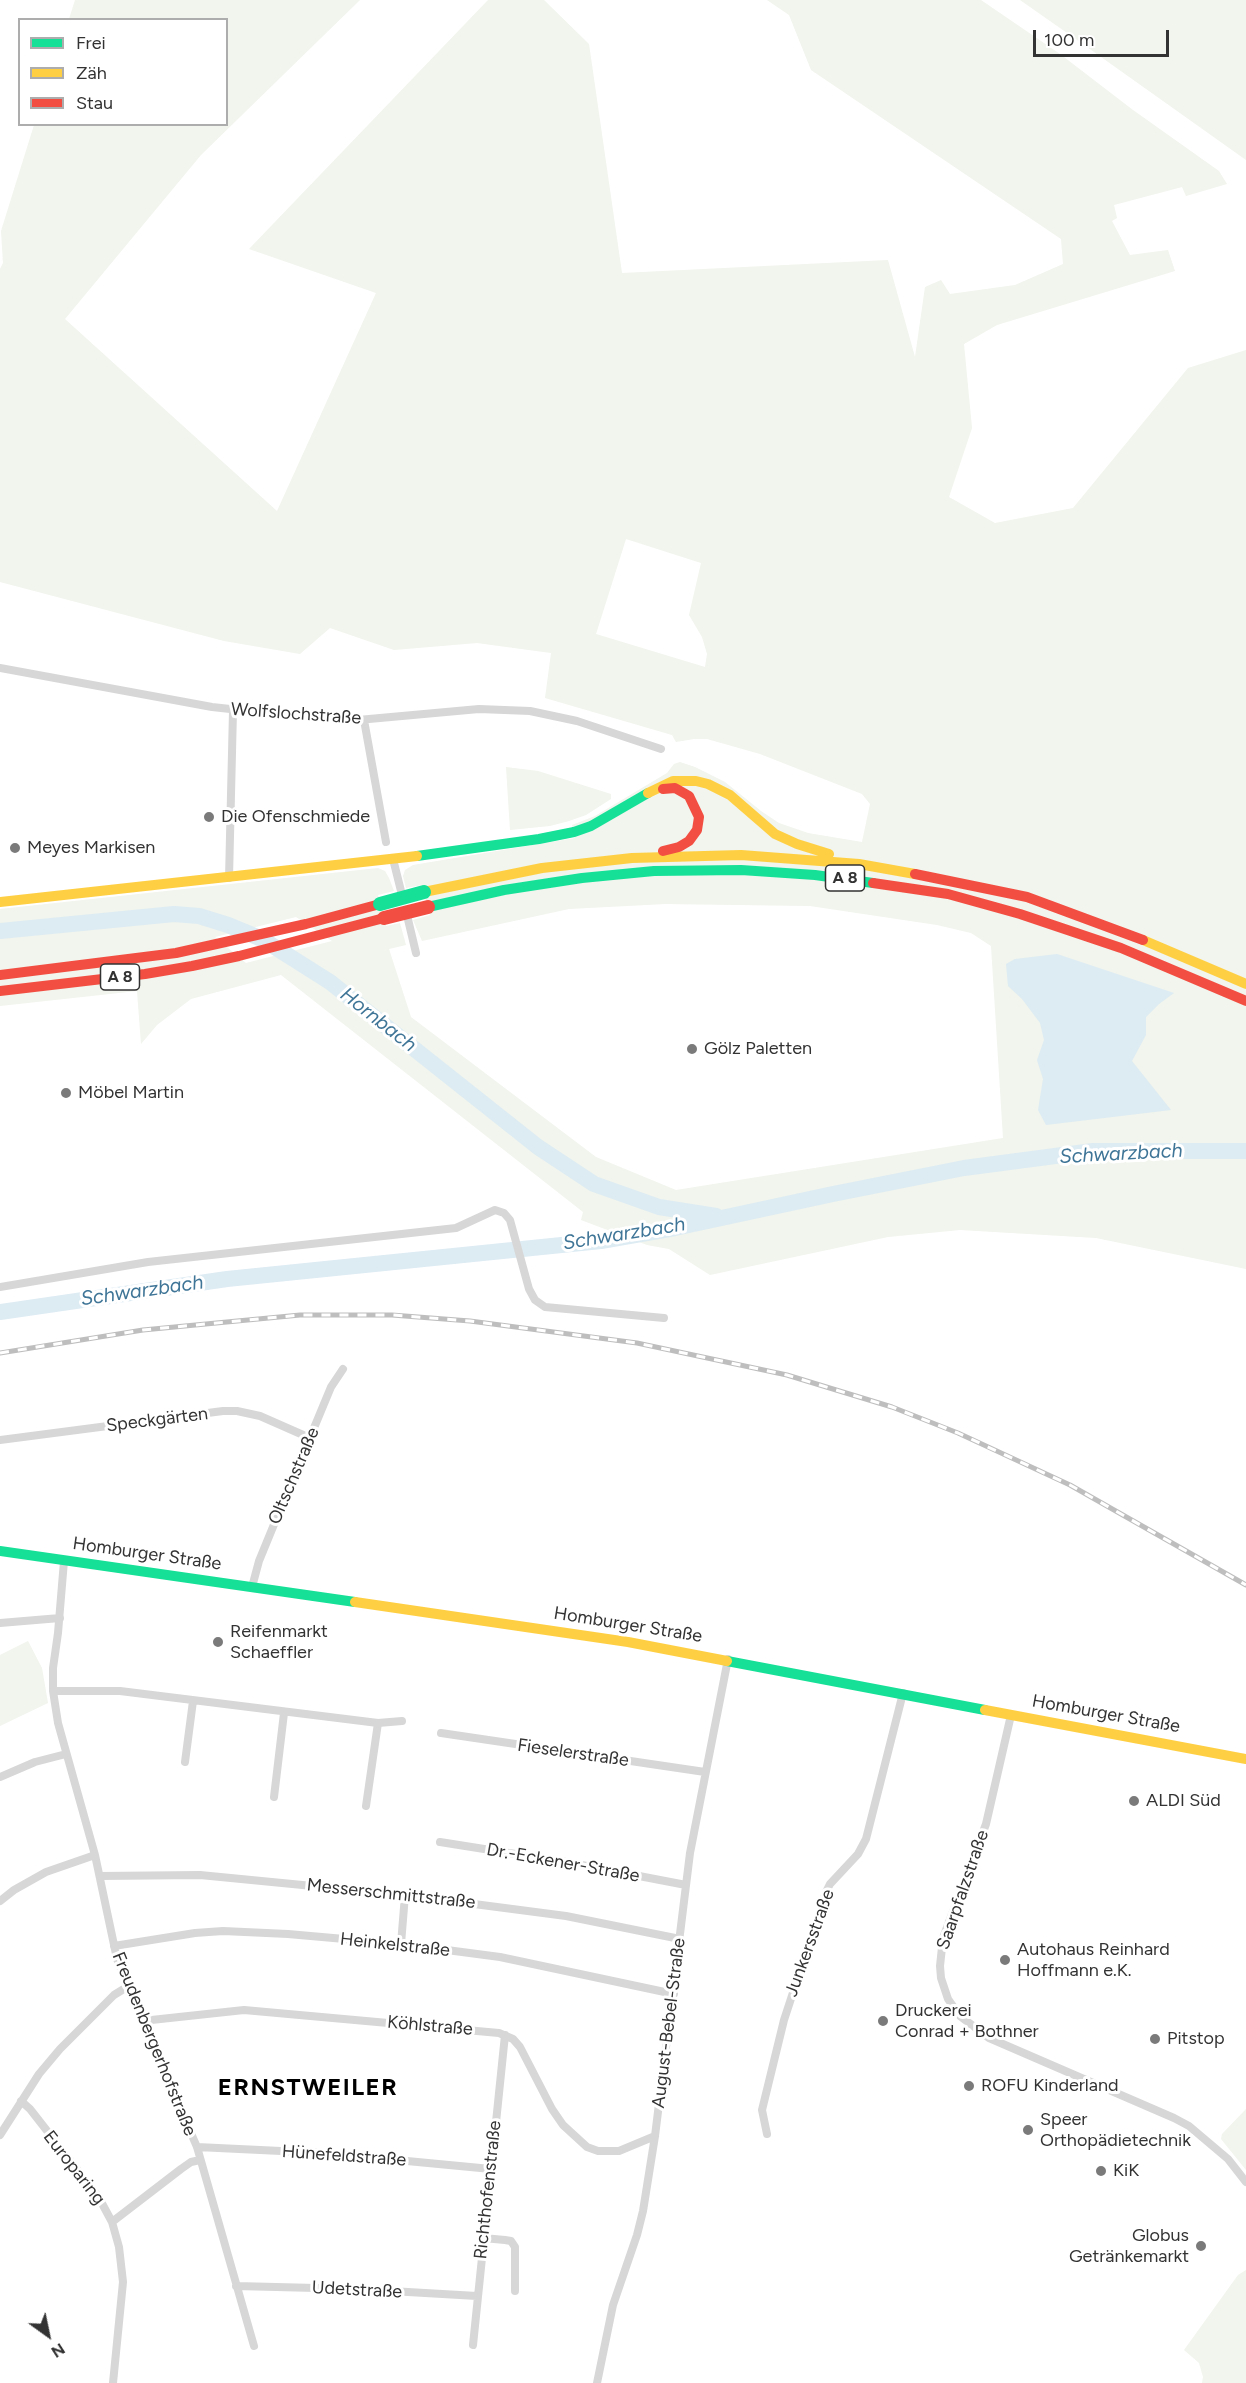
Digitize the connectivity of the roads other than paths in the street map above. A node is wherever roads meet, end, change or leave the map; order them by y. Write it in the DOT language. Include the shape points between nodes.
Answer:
graph roads {
  1 [pos="0,668"];
  2 [pos="233,711"];
  3 [pos="364,720"];
  4 [pos="661,748"];
  5 [pos="648,793"];
  6 [pos="386,842"];
  7 [pos="632,858"];
  8 [pos="393,859"];
  9 [pos="859,864"];
  10 [pos="229,878"];
  11 [pos="0,902"];
  12 [pos="416,953"];
  13 [pos="0,975"];
  14 [pos="1246,984"];
  15 [pos="0,991"];
  16 [pos="1246,1000"];
  17 [pos="0,1287"];
  18 [pos="664,1318"];
  19 [pos="343,1369"];
  20 [pos="310,1438"];
  21 [pos="0,1440"];
  22 [pos="0,1551"];
  23 [pos="64,1561"];
  24 [pos="252,1587"];
  25 [pos="60,1618"];
  26 [pos="0,1623"];
  27 [pos="728,1659"];
  28 [pos="53,1691"];
  29 [pos="903,1693"];
  30 [pos="193,1701"];
  31 [pos="284,1713"];
  32 [pos="1011,1715"];
  33 [pos="402,1721"];
  34 [pos="378,1723"];
  35 [pos="441,1733"];
  36 [pos="66,1754"];
  37 [pos="1246,1759"];
  38 [pos="184,1762"];
  39 [pos="705,1772"];
  40 [pos="0,1777"];
  41 [pos="274,1797"];
  42 [pos="366,1806"];
  43 [pos="440,1842"];
  44 [pos="95,1855"];
  45 [pos="99,1876"];
  46 [pos="686,1885"];
  47 [pos="405,1894"];
  48 [pos="0,1901"];
  49 [pos="680,1939"];
  50 [pos="401,1944"];
  51 [pos="114,1946"];
  52 [pos="127,1986"];
  53 [pos="674,1994"];
  54 [pos="142,2021"];
  55 [pos="505,2035"];
  56 [pos="21,2101"];
  57 [pos="767,2134"];
  58 [pos="0,2135"];
  59 [pos="655,2136"];
  60 [pos="197,2147"];
  61 [pos="200,2160"];
  62 [pos="491,2169"];
  63 [pos="1246,2182"];
  64 [pos="112,2222"];
  65 [pos="483,2238"];
  66 [pos="236,2286"];
  67 [pos="515,2291"];
  68 [pos="477,2296"];
  69 [pos="473,2345"];
  70 [pos="254,2346"];
  71 [pos="113,2383"];
  72 [pos="597,2383"];
  1 -- 2 [label="street, Wolfslochstraße"];
  2 -- 3 [label="street, Wolfslochstraße"];
  2 -- 10 [label="street"];
  3 -- 4 [label="street, Wolfslochstraße" via="479,709 530,711 577,721"];
  3 -- 6 [label="street"];
  5 -- 7 [label="main road" via="667,787 683,791 696,807 697,830 679,847"];
  5 -- 8 [label="main road" via="574,832"];
  5 -- 9 [label="main road" via="673,781 708,784 730,795 775,834"];
  7 -- 9 [label="main road, A 8" via="741,855"];
  7 -- 13 [label="main road, A 8, bridge" via="542,868 424,892 223,944 134,960"];
  8 -- 10 [label="main road"];
  8 -- 12 [label="street"];
  9 -- 14 [label="main road, A 8" via="1027,897"];
  10 -- 11 [label="main road"];
  15 -- 16 [label="main road, A 8, bridge" via="145,974 239,956 504,890 654,871 741,870 815,875 948,894 1121,948"];
  17 -- 18 [label="street" via="108,1268 456,1228 495,1210 510,1220 535,1300 545,1307"];
  19 -- 20 [label="street, Oltschstraße" via="331,1387"];
  20 -- 21 [label="street, Speckgärten" via="260,1416 230,1411"];
  20 -- 24 [label="street, Oltschstraße" via="266,1542"];
  22 -- 23 [label="main road, Homburger Straße"];
  23 -- 24 [label="main road, Homburger Straße"];
  23 -- 25 [label="street, Freudenbergerhofstraße"];
  24 -- 27 [label="main road, Homburger Straße"];
  25 -- 26 [label="street"];
  25 -- 28 [label="street, Freudenbergerhofstraße"];
  27 -- 29 [label="main road, Homburger Straße"];
  27 -- 39 [label="street, August-Bebel-Straße"];
  28 -- 30 [label="street" via="120,1691"];
  28 -- 36 [label="street, Freudenbergerhofstraße"];
  29 -- 32 [label="main road, Homburger Straße"];
  29 -- 57 [label="street, Junkersstraße" via="866,1839 826,1892 783,2020 762,2110"];
  30 -- 31 [label="street"];
  30 -- 38 [label="street"];
  31 -- 34 [label="street"];
  31 -- 41 [label="street"];
  32 -- 37 [label="main road, Homburger Straße"];
  32 -- 63 [label="street, Saarpfalzstraße" via="986,1824 943,1938 940,1966 948,1999 960,2016 989,2038 1189,2127 1228,2159"];
  33 -- 34 [label="street"];
  34 -- 42 [label="street"];
  35 -- 39 [label="street, Fieselerstraße"];
  36 -- 40 [label="street"];
  36 -- 44 [label="street, Freudenbergerhofstraße"];
  39 -- 46 [label="street, August-Bebel-Straße"];
  43 -- 46 [label="street, Dr.-Eckener-Straße"];
  44 -- 45 [label="street, Freudenbergerhofstraße"];
  44 -- 48 [label="street" via="46,1872"];
  45 -- 47 [label="street, Messerschmittstraße" via="200,1875"];
  45 -- 51 [label="street, Freudenbergerhofstraße"];
  46 -- 49 [label="street, August-Bebel-Straße"];
  47 -- 49 [label="street, Messerschmittstraße" via="566,1916"];
  47 -- 50 [label="street"];
  49 -- 53 [label="street, August-Bebel-Straße"];
  50 -- 51 [label="street, Heinkelstraße" via="223,1931"];
  50 -- 53 [label="street, Heinkelstraße" via="533,1963"];
  51 -- 52 [label="street, Freudenbergerhofstraße"];
  52 -- 54 [label="street, Freudenbergerhofstraße"];
  52 -- 56 [label="street" via="60,2049"];
  53 -- 59 [label="street, August-Bebel-Straße"];
  54 -- 55 [label="street, Köhlstraße" via="244,2010 454,2027"];
  54 -- 60 [label="street, Freudenbergerhofstraße"];
  55 -- 59 [label="street" via="520,2047 563,2125 587,2146 598,2151 618,2151"];
  55 -- 62 [label="street, Richthofenstraße"];
  56 -- 58 [label="street"];
  56 -- 64 [label="street, Europaring" via="92,2188"];
  59 -- 72 [label="street, August-Bebel-Straße" via="637,2235 611,2313"];
  60 -- 61 [label="street, Freudenbergerhofstraße"];
  60 -- 62 [label="street, Hünefeldstraße" via="322,2153"];
  61 -- 64 [label="street" via="181,2169"];
  61 -- 66 [label="street, Freudenbergerhofstraße"];
  62 -- 65 [label="street, Richthofenstraße"];
  64 -- 71 [label="street, Europaring" via="123,2282"];
  65 -- 67 [label="street" via="511,2241 515,2247"];
  65 -- 68 [label="street, Richthofenstraße"];
  66 -- 68 [label="street, Udetstraße"];
  66 -- 70 [label="street, Freudenbergerhofstraße"];
  68 -- 69 [label="street, Richthofenstraße"];
}
